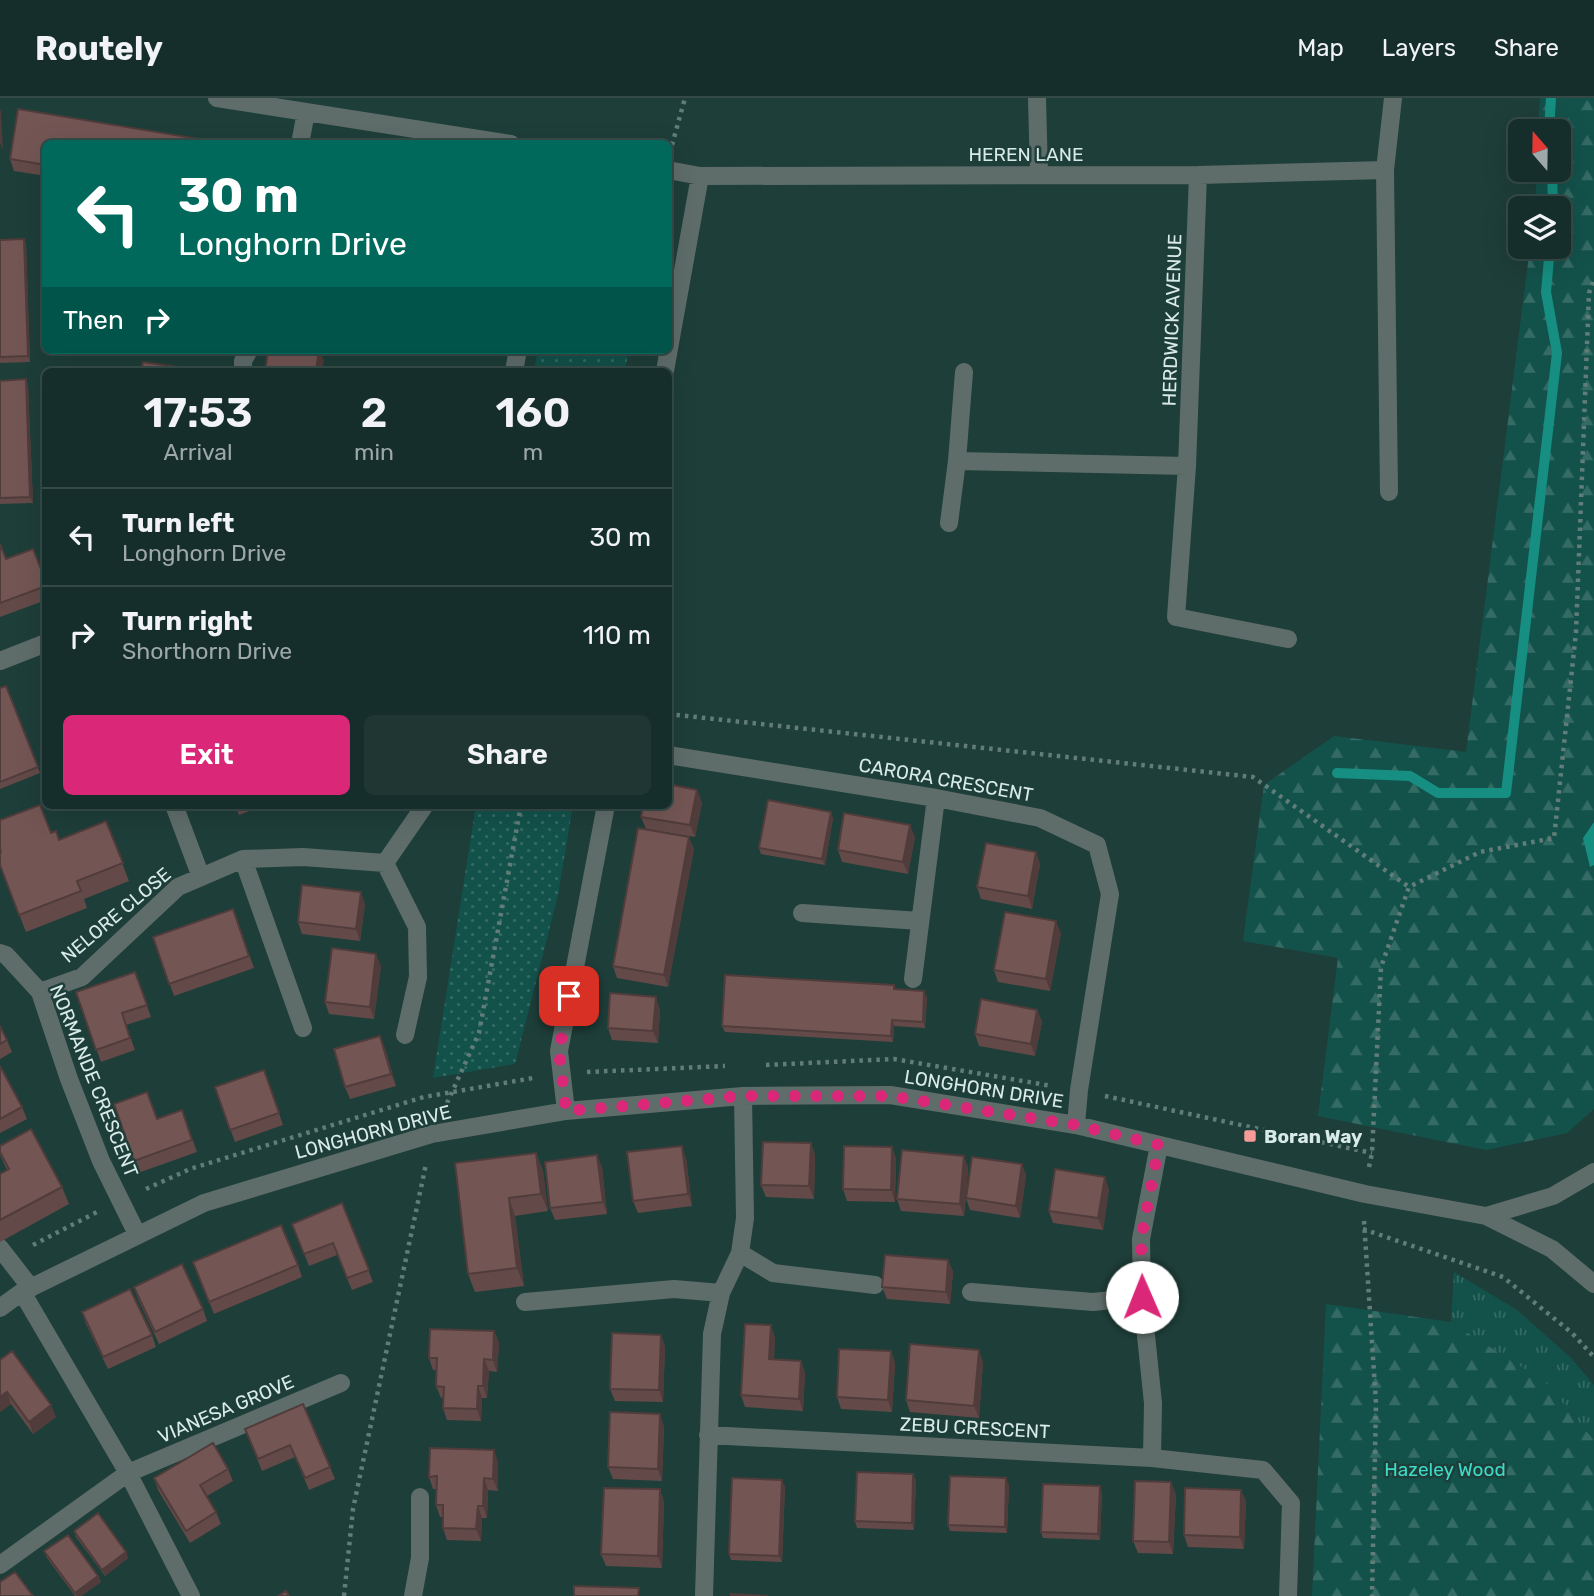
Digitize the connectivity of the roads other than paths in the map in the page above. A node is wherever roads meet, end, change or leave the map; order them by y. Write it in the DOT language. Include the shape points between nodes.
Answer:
graph roads {
  1 [pos="217,98"];
  2 [pos="1037,98"];
  3 [pos="1393,98"];
  4 [pos="306,112"];
  5 [pos="301,140"];
  6 [pos="484,140"];
  7 [pos="1385,170"];
  8 [pos="672,171"];
  9 [pos="1039,175"];
  10 [pos="1198,175"];
  11 [pos="700,176"];
  12 [pos="672,332"];
  13 [pos="964,372"];
  14 [pos="957,461"];
  15 [pos="1188,466"];
  16 [pos="1389,492"];
  17 [pos="949,523"];
  18 [pos="1288,639"];
  19 [pos="42,645"];
  20 [pos="0,661"];
  21 [pos="672,756"];
  22 [pos="936,798"];
  23 [pos="176,809"];
  24 [pos="422,809"];
  25 [pos="605,809"];
  26 [pos="243,859"];
  27 [pos="385,863"];
  28 [pos="201,877"];
  29 [pos="802,913"];
  30 [pos="920,921"];
  31 [pos="0,953"];
  32 [pos="913,979"];
  33 [pos="40,992"];
  34 [pos="303,1028"];
  35 [pos="405,1035"];
  36 [pos="743,1096"];
  37 [pos="566,1111"];
  38 [pos="1076,1125"];
  39 [pos="1159,1145"];
  40 [pos="1594,1172"];
  41 [pos="1486,1216"];
  42 [pos="137,1234"];
  43 [pos="0,1248"];
  44 [pos="740,1253"];
  45 [pos="1594,1284"];
  46 [pos="875,1285"];
  47 [pos="26,1290"];
  48 [pos="971,1292"];
  49 [pos="721,1293"];
  50 [pos="1142,1297"];
  51 [pos="525,1302"];
  52 [pos="0,1308"];
  53 [pos="341,1383"];
  54 [pos="708,1435"];
  55 [pos="1152,1458"];
  56 [pos="128,1473"];
  57 [pos="421,1497"];
  58 [pos="0,1564"];
  59 [pos="191,1596"];
  60 [pos="413,1596"];
  61 [pos="704,1596"];
  62 [pos="1289,1596"];
  1 -- 4 [label="street"];
  2 -- 9 [label="street"];
  3 -- 7 [label="street"];
  4 -- 5 [label="street"];
  4 -- 6 [label="street"];
  7 -- 10 [label="street, HEREN LANE"];
  7 -- 16 [label="street"];
  8 -- 11 [label="street, HEREN LANE"];
  9 -- 10 [label="street, HEREN LANE"];
  9 -- 11 [label="street, HEREN LANE"];
  10 -- 15 [label="street, HERDWICK AVENUE"];
  11 -- 12 [label="street"];
  13 -- 14 [label="street"];
  14 -- 15 [label="street"];
  14 -- 17 [label="street"];
  15 -- 18 [label="street, HERDWICK AVENUE" via="1176,617"];
  19 -- 20 [label="street"];
  21 -- 22 [label="street, CARORA CRESCENT"];
  22 -- 30 [label="street"];
  22 -- 38 [label="street, CARORA CRESCENT" via="1041,818 1097,845 1110,894"];
  23 -- 28 [label="street"];
  24 -- 27 [label="street"];
  25 -- 37 [label="street" via="559,1051"];
  26 -- 27 [label="street, NELORE CLOSE" via="273,856"];
  26 -- 28 [label="street, NELORE CLOSE"];
  26 -- 34 [label="street"];
  27 -- 35 [label="street" via="417,927 418,977"];
  28 -- 33 [label="street, NELORE CLOSE" via="178,887 82,977"];
  29 -- 30 [label="street"];
  30 -- 32 [label="street"];
  31 -- 33 [label="street, NORMANDE CRESCENT"];
  33 -- 42 [label="street, NORMANDE CRESCENT" via="97,1149"];
  36 -- 37 [label="street, LONGHORN DRIVE"];
  36 -- 38 [label="street, LONGHORN DRIVE" via="890,1096"];
  36 -- 44 [label="street" via="746,1218"];
  37 -- 42 [label="street, LONGHORN DRIVE" via="432,1133 204,1203"];
  38 -- 39 [label="street, LONGHORN DRIVE"];
  39 -- 41 [label="street, LONGHORN DRIVE" via="1365,1194"];
  39 -- 50 [label="street" via="1141,1239"];
  40 -- 41 [label="street, LONGHORN DRIVE" via="1553,1196"];
  41 -- 45 [label="street, LONGHORN DRIVE" via="1552,1250"];
  42 -- 47 [label="street, LONGHORN DRIVE"];
  43 -- 47 [label="street"];
  44 -- 46 [label="street" via="773,1273"];
  44 -- 49 [label="street"];
  47 -- 52 [label="street, LONGHORN DRIVE"];
  47 -- 56 [label="street"];
  48 -- 50 [label="street" via="1093,1303"];
  49 -- 51 [label="street" via="674,1289"];
  49 -- 54 [label="street" via="712,1334"];
  50 -- 55 [label="street" via="1153,1403"];
  53 -- 56 [label="street, VIANESA GROVE"];
  54 -- 55 [label="street, ZEBU CRESCENT"];
  54 -- 61 [label="street"];
  55 -- 62 [label="street, ZEBU CRESCENT" via="1263,1470 1292,1503"];
  56 -- 58 [label="street, VIANESA GROVE"];
  56 -- 59 [label="street"];
  57 -- 60 [label="street" via="420,1558"];
}
